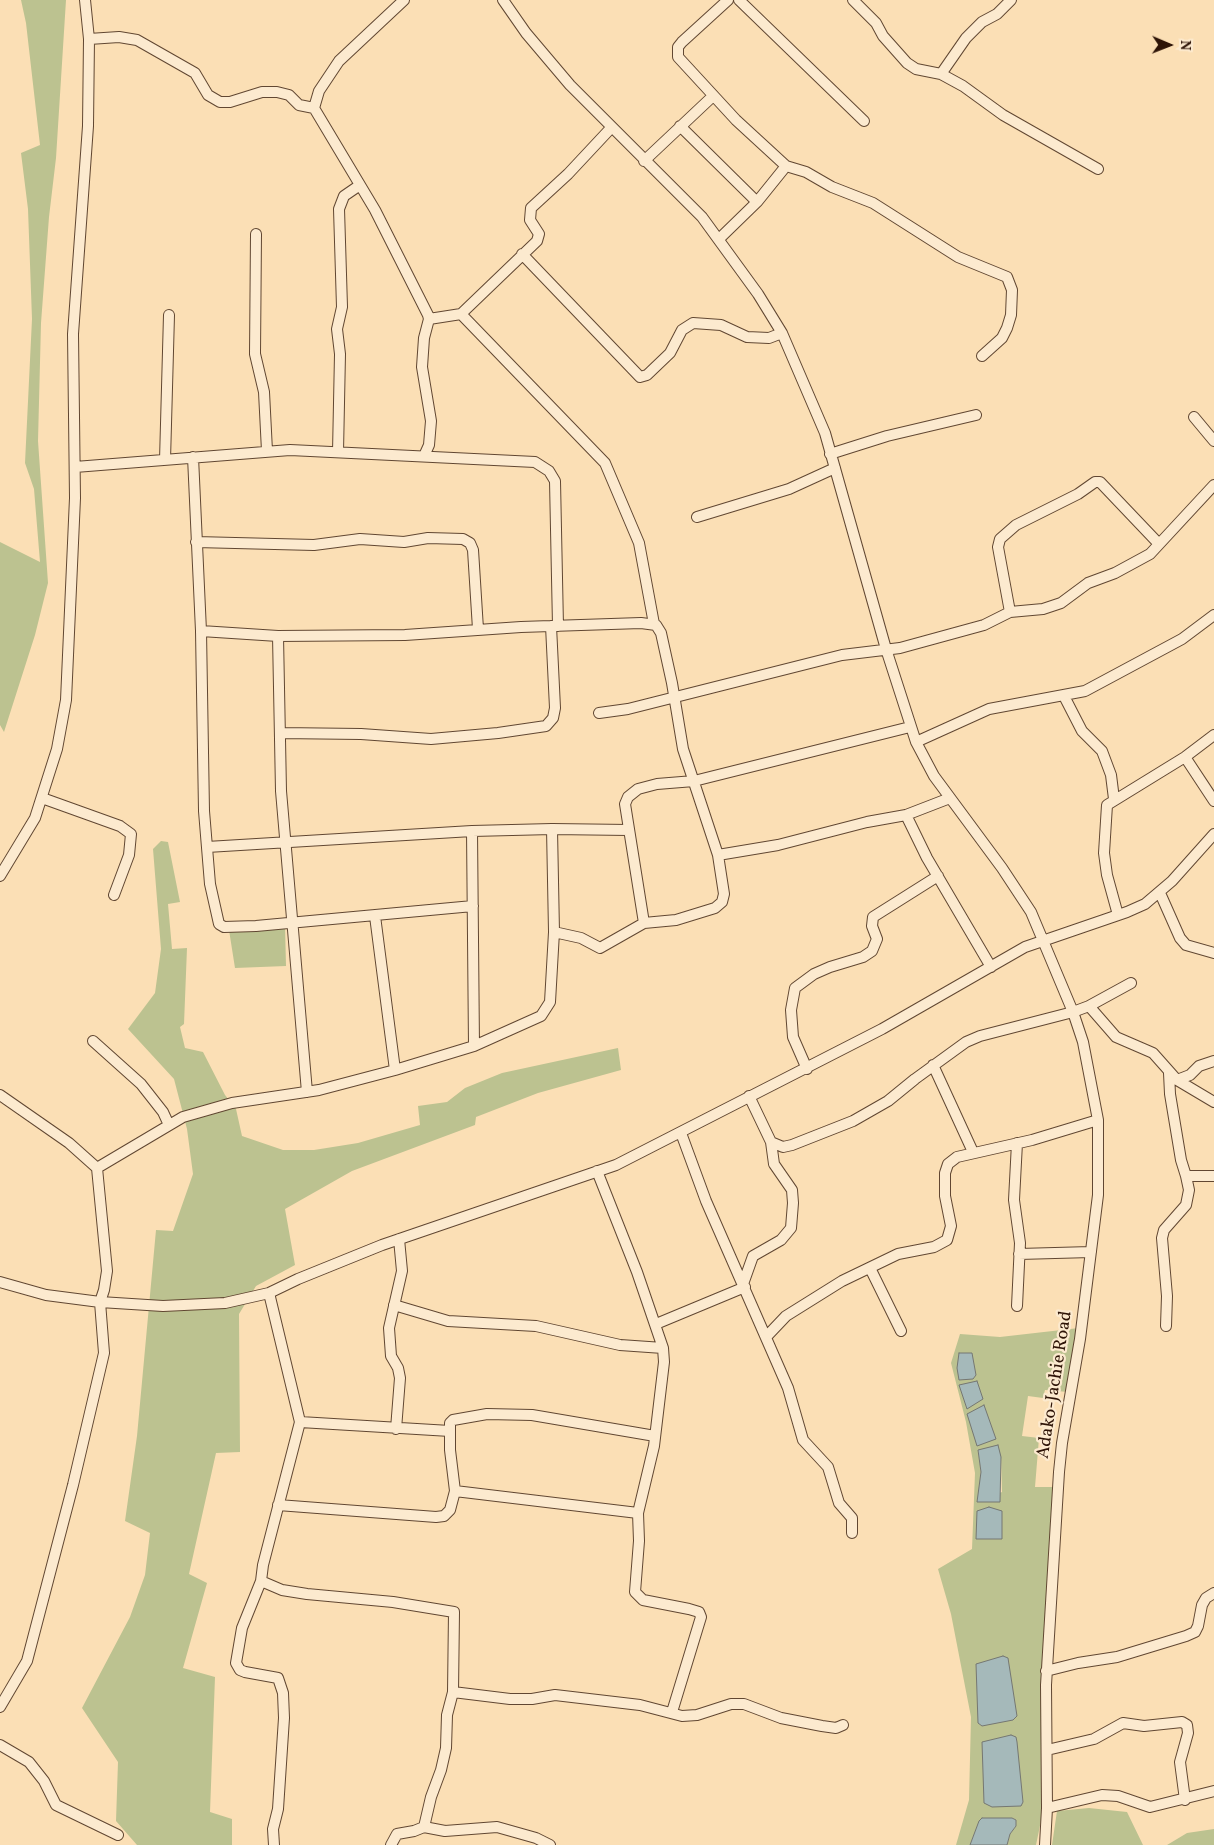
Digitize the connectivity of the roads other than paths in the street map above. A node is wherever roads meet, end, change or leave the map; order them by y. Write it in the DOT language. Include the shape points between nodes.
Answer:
graph roads {
  1 [pos="85,0"];
  2 [pos="404,0"];
  3 [pos="503,0"];
  4 [pos="728,0"];
  5 [pos="739,0"];
  6 [pos="853,0"];
  7 [pos="1011,0"];
  8 [pos="90,39"];
  9 [pos="942,74"];
  10 [pos="713,96"];
  11 [pos="314,108"];
  12 [pos="864,121"];
  13 [pos="680,126"];
  14 [pos="611,128"];
  15 [pos="644,161"];
  16 [pos="786,166"];
  17 [pos="1098,169"];
  18 [pos="360,185"];
  19 [pos="757,202"];
  20 [pos="256,234"];
  21 [pos="719,239"];
  22 [pos="522,254"];
  23 [pos="460,314"];
  24 [pos="169,315"];
  25 [pos="429,320"];
  26 [pos="782,333"];
  27 [pos="982,356"];
  28 [pos="976,415"];
  29 [pos="1194,417"];
  30 [pos="1214,441"];
  31 [pos="267,451"];
  32 [pos="338,452"];
  33 [pos="830,454"];
  34 [pos="424,456"];
  35 [pos="193,457"];
  36 [pos="165,460"];
  37 [pos="76,468"];
  38 [pos="835,468"];
  39 [pos="1214,486"];
  40 [pos="697,517"];
  41 [pos="196,542"];
  42 [pos="1158,544"];
  43 [pos="1010,612"];
  44 [pos="1214,615"];
  45 [pos="654,624"];
  46 [pos="554,626"];
  47 [pos="478,629"];
  48 [pos="200,631"];
  49 [pos="278,636"];
  50 [pos="886,649"];
  51 [pos="674,696"];
  52 [pos="1064,696"];
  53 [pos="599,714"];
  54 [pos="910,727"];
  55 [pos="280,733"];
  56 [pos="1214,735"];
  57 [pos="916,742"];
  58 [pos="1185,757"];
  59 [pos="694,781"];
  60 [pos="42,798"];
  61 [pos="950,798"];
  62 [pos="1114,799"];
  63 [pos="1214,801"];
  64 [pos="906,815"];
  65 [pos="552,829"];
  66 [pos="629,830"];
  67 [pos="472,831"];
  68 [pos="1214,834"];
  69 [pos="284,842"];
  70 [pos="207,847"];
  71 [pos="718,855"];
  72 [pos="0,876"];
  73 [pos="938,876"];
  74 [pos="1160,893"];
  75 [pos="114,895"];
  76 [pos="473,906"];
  77 [pos="1118,915"];
  78 [pos="375,916"];
  79 [pos="292,922"];
  80 [pos="644,923"];
  81 [pos="554,932"];
  82 [pos="1044,939"];
  83 [pos="1214,953"];
  84 [pos="991,967"];
  85 [pos="1131,983"];
  86 [pos="1089,1006"];
  87 [pos="1073,1012"];
  88 [pos="93,1041"];
  89 [pos="474,1046"];
  90 [pos="1214,1061"];
  91 [pos="933,1065"];
  92 [pos="807,1069"];
  93 [pos="395,1070"];
  94 [pos="1173,1076"];
  95 [pos="307,1092"];
  96 [pos="0,1095"];
  97 [pos="749,1096"];
  98 [pos="1214,1102"];
  99 [pos="1098,1120"];
  100 [pos="170,1125"];
  101 [pos="681,1133"];
  102 [pos="771,1142"];
  103 [pos="1016,1142"];
  104 [pos="973,1152"];
  105 [pos="98,1168"];
  106 [pos="598,1171"];
  107 [pos="1186,1176"];
  108 [pos="1214,1176"];
  109 [pos="399,1239"];
  110 [pos="1091,1252"];
  111 [pos="1020,1254"];
  112 [pos="870,1268"];
  113 [pos="0,1282"];
  114 [pos="744,1285"];
  115 [pos="269,1293"];
  116 [pos="100,1302"];
  117 [pos="394,1305"];
  118 [pos="1017,1306"];
  119 [pos="656,1324"];
  120 [pos="1166,1326"];
  121 [pos="902,1331"];
  122 [pos="767,1336"];
  123 [pos="664,1348"];
  124 [pos="300,1422"];
  125 [pos="396,1429"];
  126 [pos="450,1432"];
  127 [pos="655,1436"];
  128 [pos="455,1490"];
  129 [pos="278,1505"];
  130 [pos="638,1513"];
  131 [pos="852,1533"];
  132 [pos="261,1581"];
  133 [pos="1214,1593"];
  134 [pos="1046,1671"];
  135 [pos="453,1692"];
  136 [pos="0,1707"];
  137 [pos="672,1712"];
  138 [pos="842,1725"];
  139 [pos="0,1745"];
  140 [pos="1047,1750"];
  141 [pos="1214,1791"];
  142 [pos="1186,1800"];
  143 [pos="1048,1808"];
  144 [pos="424,1826"];
  145 [pos="118,1835"];
  146 [pos="274,1845"];
  147 [pos="391,1845"];
  148 [pos="550,1845"];
  149 [pos="1046,1845"];
  1 -- 8 [label="street"];
  2 -- 11 [label="street" via="340,61 319,91"];
  3 -- 14 [label="street, Adako-Jachie Road" via="551,64"];
  4 -- 10 [label="street" via="682,42 677,52 682,63"];
  5 -- 12 [label="street"];
  6 -- 9 [label="street" via="872,18 883,36 907,62 916,69"];
  7 -- 9 [label="street" via="966,38"];
  8 -- 11 [label="street" via="119,37 137,40 195,73 208,95 220,102 262,92 278,92 289,94 299,105"];
  8 -- 37 [label="street" via="86,152 73,334"];
  9 -- 17 [label="street"];
  10 -- 13 [label="street"];
  10 -- 16 [label="street"];
  11 -- 18 [label="street"];
  13 -- 15 [label="street"];
  13 -- 19 [label="street"];
  14 -- 15 [label="street, Adako-Jachie Road"];
  14 -- 22 [label="street" via="532,208 530,220 539,236"];
  15 -- 21 [label="street, Adako-Jachie Road" via="688,203"];
  16 -- 19 [label="street"];
  16 -- 27 [label="street" via="874,203 958,257 1007,277 1012,290 1007,328 1002,338"];
  18 -- 25 [label="street" via="406,268"];
  18 -- 32 [label="street" via="344,196 339,209 342,307 338,329"];
  19 -- 21 [label="street"];
  20 -- 31 [label="street" via="255,354 264,392"];
  21 -- 26 [label="street, Adako-Jachie Road"];
  22 -- 23 [label="street"];
  22 -- 26 [label="street" via="640,378 670,353 682,330 694,322 722,326 755,338"];
  23 -- 25 [label="street"];
  23 -- 45 [label="street" via="605,463 639,543"];
  24 -- 36 [label="street"];
  25 -- 34 [label="street" via="422,367 431,421 429,445"];
  26 -- 33 [label="street, Adako-Jachie Road"];
  28 -- 33 [label="street" via="887,436"];
  29 -- 30 [label="street"];
  31 -- 32 [label="street"];
  31 -- 35 [label="street"];
  32 -- 34 [label="street"];
  33 -- 38 [label="street, Adako-Jachie Road"];
  34 -- 46 [label="street" via="535,462 552,474 555,482"];
  35 -- 36 [label="street"];
  35 -- 41 [label="street"];
  36 -- 37 [label="street"];
  37 -- 60 [label="street" via="66,700 58,750"];
  38 -- 40 [label="street" via="789,489"];
  38 -- 50 [label="street, Adako-Jachie Road"];
  39 -- 42 [label="street"];
  41 -- 47 [label="street" via="314,546 360,539 404,542 433,537 463,539 473,550"];
  41 -- 48 [label="street"];
  42 -- 43 [label="street" via="1150,554 1088,583 1061,603 1043,609"];
  42 -- 43 [label="street" via="1100,482 1095,482 1016,525 1000,539 998,547"];
  43 -- 50 [label="street" via="984,625"];
  44 -- 52 [label="street" via="1182,639 1095,686"];
  45 -- 46 [label="street"];
  45 -- 51 [label="street" via="661,633"];
  46 -- 47 [label="street"];
  46 -- 55 [label="street" via="555,708 553,718 546,726 430,739"];
  47 -- 49 [label="street" via="405,635"];
  48 -- 49 [label="street"];
  48 -- 70 [label="street"];
  49 -- 55 [label="street"];
  50 -- 51 [label="street" via="842,655"];
  50 -- 54 [label="street, Adako-Jachie Road"];
  51 -- 53 [label="street"];
  51 -- 59 [label="street" via="683,749"];
  52 -- 57 [label="street" via="989,709"];
  52 -- 62 [label="street" via="1082,731 1102,751 1111,774"];
  54 -- 57 [label="street, Adako-Jachie Road"];
  54 -- 59 [label="street"];
  55 -- 69 [label="street"];
  56 -- 58 [label="street"];
  57 -- 61 [label="street, Adako-Jachie Road"];
  58 -- 62 [label="street"];
  58 -- 63 [label="street"];
  59 -- 66 [label="street" via="638,789 625,804"];
  59 -- 71 [label="street"];
  60 -- 72 [label="street" via="35,818"];
  60 -- 75 [label="street" via="120,826 131,834 129,855"];
  61 -- 64 [label="street"];
  61 -- 82 [label="street, Adako-Jachie Road" via="1024,900"];
  62 -- 77 [label="street" via="1106,808 1104,853"];
  64 -- 71 [label="street" via="778,845"];
  64 -- 73 [label="street"];
  65 -- 66 [label="street"];
  65 -- 67 [label="street"];
  65 -- 81 [label="street"];
  66 -- 80 [label="street"];
  67 -- 69 [label="street"];
  67 -- 76 [label="street"];
  68 -- 74 [label="street"];
  69 -- 70 [label="street"];
  69 -- 79 [label="street"];
  70 -- 79 [label="street" via="210,884 219,924 224,927"];
  71 -- 80 [label="street" via="724,894 722,902 714,908 676,920"];
  73 -- 84 [label="street"];
  73 -- 92 [label="street" via="873,917 872,926 877,939 872,951 814,974 795,988 791,1010 793,1037"];
  74 -- 77 [label="street" via="1145,904"];
  74 -- 83 [label="street" via="1186,945"];
  76 -- 78 [label="street"];
  76 -- 89 [label="street"];
  77 -- 82 [label="street"];
  78 -- 79 [label="street"];
  78 -- 93 [label="street"];
  79 -- 95 [label="street"];
  80 -- 81 [label="street" via="600,948 580,938"];
  81 -- 89 [label="street" via="550,1002 546,1009 541,1016"];
  82 -- 84 [label="street"];
  82 -- 87 [label="street, Adako-Jachie Road"];
  84 -- 92 [label="street"];
  85 -- 86 [label="street"];
  86 -- 87 [label="street"];
  86 -- 94 [label="street" via="1116,1037 1153,1053"];
  87 -- 91 [label="street" via="980,1036"];
  87 -- 99 [label="street, Adako-Jachie Road" via="1088,1061"];
  88 -- 100 [label="street" via="141,1084"];
  89 -- 93 [label="street"];
  90 -- 94 [label="street" via="1199,1066 1190,1075"];
  91 -- 102 [label="street" via="888,1101 853,1121 792,1145 782,1147"];
  91 -- 104 [label="street"];
  92 -- 97 [label="street"];
  93 -- 95 [label="street"];
  94 -- 98 [label="street"];
  94 -- 107 [label="street" via="1181,1160"];
  95 -- 100 [label="street" via="232,1103 183,1117"];
  96 -- 105 [label="street" via="69,1143"];
  97 -- 101 [label="street"];
  97 -- 102 [label="street"];
  99 -- 103 [label="street"];
  99 -- 110 [label="street, Adako-Jachie Road" via="1098,1194"];
  100 -- 105 [label="street"];
  101 -- 106 [label="street"];
  101 -- 114 [label="street" via="706,1201"];
  102 -- 114 [label="street" via="774,1164 792,1190 791,1228 781,1240 753,1256"];
  103 -- 104 [label="street"];
  103 -- 111 [label="street" via="1014,1200"];
  104 -- 112 [label="street" via="948,1164 945,1196 951,1226 947,1240 934,1247 898,1254"];
  105 -- 116 [label="street" via="108,1271"];
  106 -- 109 [label="street"];
  106 -- 119 [label="street"];
  107 -- 108 [label="street"];
  107 -- 120 [label="street" via="1189,1190 1186,1205 1164,1230 1162,1238"];
  109 -- 115 [label="street" via="298,1278"];
  109 -- 117 [label="street" via="402,1271"];
  110 -- 111 [label="street"];
  110 -- 134 [label="street, Adako-Jachie Road" via="1062,1444"];
  111 -- 118 [label="street"];
  112 -- 121 [label="street"];
  112 -- 122 [label="street" via="786,1316"];
  113 -- 116 [label="street" via="46,1295"];
  114 -- 119 [label="street"];
  114 -- 122 [label="street"];
  115 -- 116 [label="street" via="225,1303 163,1306"];
  115 -- 124 [label="street"];
  116 -- 136 [label="street" via="104,1353 73,1485 27,1661"];
  117 -- 123 [label="street" via="448,1321 536,1326 620,1345"];
  117 -- 125 [label="street" via="389,1345 400,1378"];
  119 -- 123 [label="street"];
  122 -- 131 [label="street" via="788,1388 803,1440 828,1467 839,1503 852,1518"];
  123 -- 127 [label="street"];
  124 -- 125 [label="street"];
  124 -- 129 [label="street"];
  125 -- 126 [label="street"];
  126 -- 127 [label="street" via="453,1420 488,1414 532,1415"];
  126 -- 128 [label="street" via="450,1462"];
  127 -- 130 [label="street"];
  128 -- 129 [label="street" via="450,1510 444,1516 436,1517"];
  128 -- 130 [label="street"];
  129 -- 132 [label="street"];
  130 -- 137 [label="street" via="636,1596 694,1610 701,1617"];
  132 -- 135 [label="street" via="282,1590 307,1594 451,1610 455,1617"];
  132 -- 146 [label="street" via="242,1628 236,1663 245,1672 278,1678 283,1694"];
  133 -- 134 [label="street" via="1202,1605 1195,1632 1124,1656"];
  134 -- 140 [label="street, Adako-Jachie Road"];
  135 -- 137 [label="street" via="510,1699 555,1694"];
  135 -- 144 [label="street" via="446,1748"];
  137 -- 138 [label="street" via="682,1716 697,1715 731,1704 744,1704 786,1719 836,1728"];
  139 -- 145 [label="street" via="29,1762 44,1781 56,1805"];
  140 -- 142 [label="street" via="1094,1739 1123,1723 1144,1726 1182,1722 1187,1725 1188,1733 1180,1762"];
  140 -- 143 [label="street, Adako-Jachie Road"];
  141 -- 142 [label="street"];
  142 -- 143 [label="street" via="1150,1807 1118,1796 1102,1795"];
  143 -- 149 [label="street, Adako-Jachie Road"];
  144 -- 147 [label="street" via="397,1834"];
  144 -- 148 [label="street" via="445,1831 497,1827"];
}
